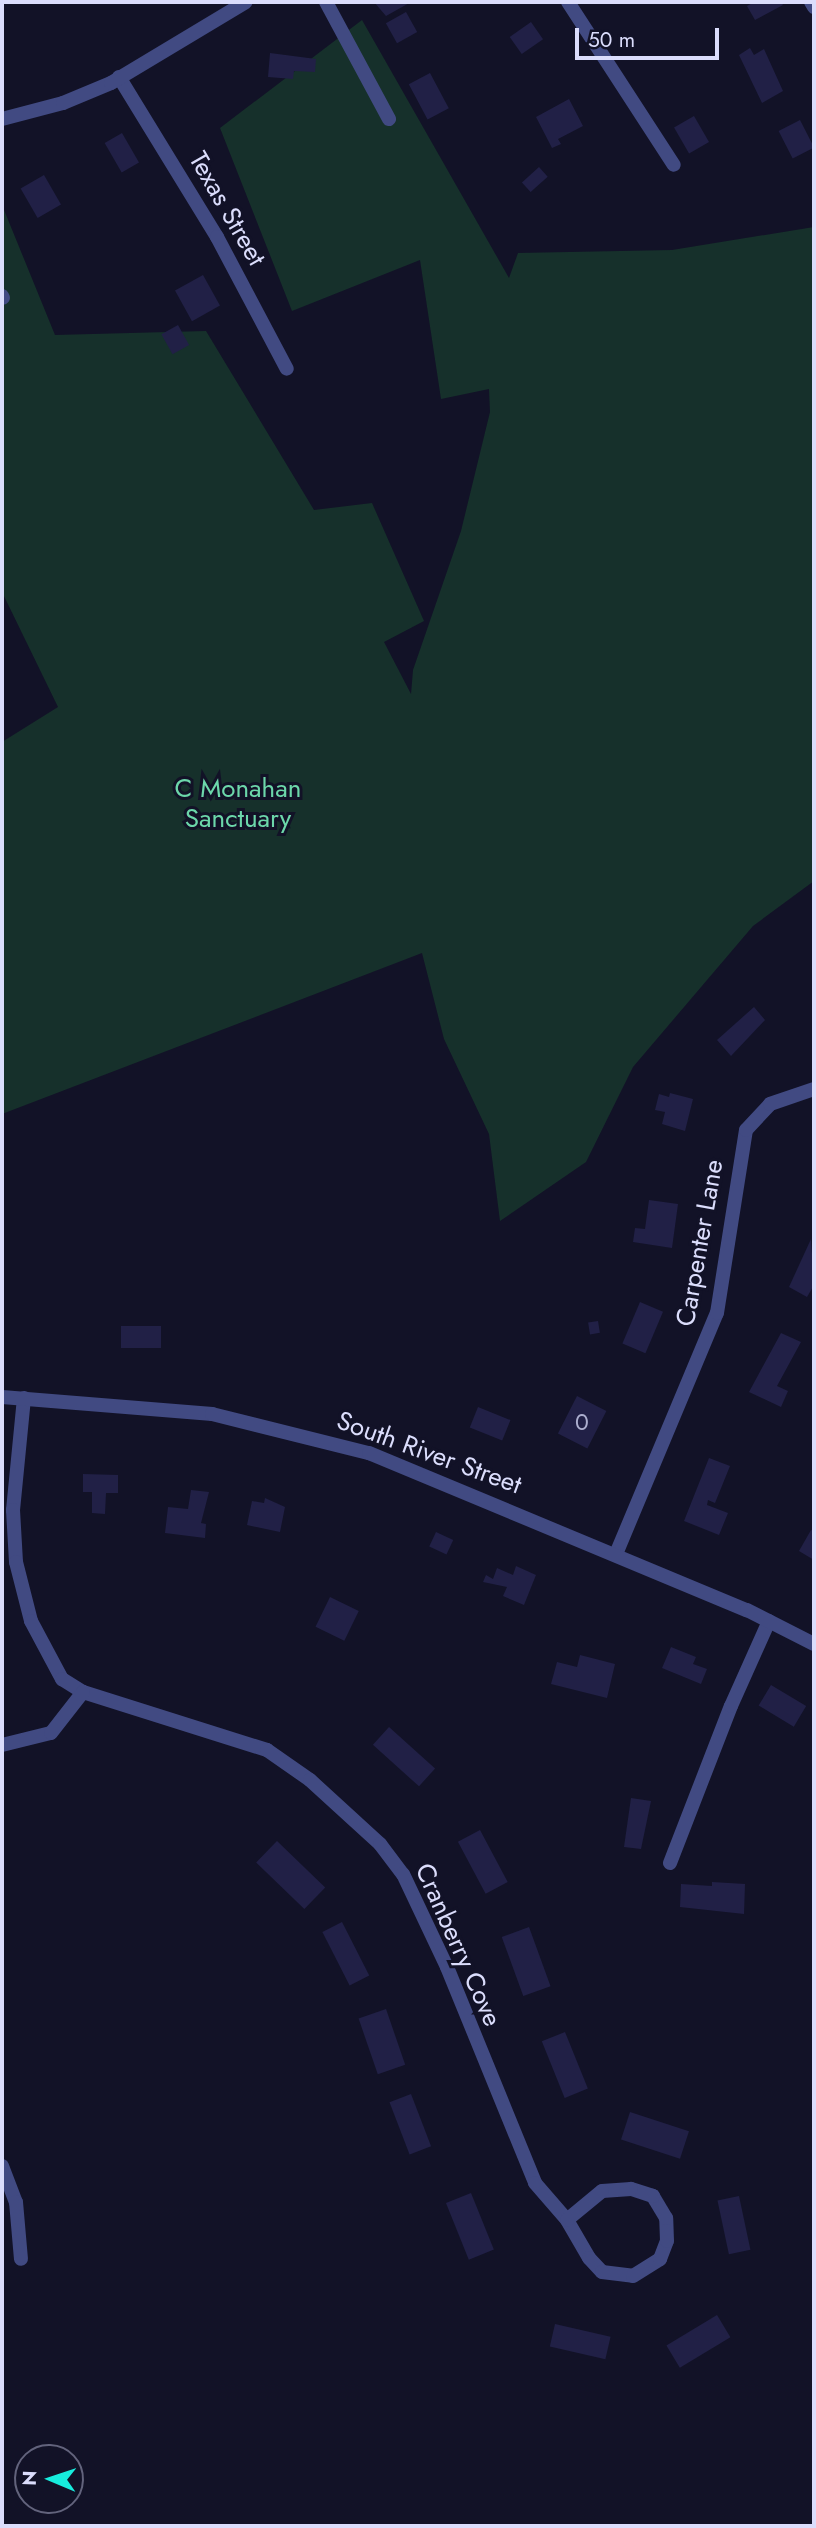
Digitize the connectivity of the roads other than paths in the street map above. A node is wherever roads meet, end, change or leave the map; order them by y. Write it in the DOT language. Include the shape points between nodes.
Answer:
graph roads {
  1 [pos="246,2"];
  2 [pos="326,2"];
  3 [pos="568,2"];
  4 [pos="811,2"];
  5 [pos="814,7"];
  6 [pos="119,77"];
  7 [pos="2,119"];
  8 [pos="389,119"];
  9 [pos="674,165"];
  10 [pos="287,369"];
  11 [pos="814,1089"];
  12 [pos="2,1397"];
  13 [pos="24,1398"];
  14 [pos="616,1554"];
  15 [pos="769,1621"];
  16 [pos="814,1644"];
  17 [pos="83,1692"];
  18 [pos="2,1745"];
  19 [pos="670,1863"];
  20 [pos="2,2166"];
  21 [pos="567,2220"];
  22 [pos="21,2259"];
  1 -- 6 [label="street"];
  2 -- 8 [label="street"];
  3 -- 9 [label="street"];
  4 -- 5 [label="street"];
  6 -- 7 [label="street" via="64,103"];
  6 -- 10 [label="street, Texas Street" via="217,237"];
  11 -- 14 [label="street, Carpenter Lane" via="770,1104 746,1130 717,1313"];
  12 -- 13 [label="street, South River Street"];
  13 -- 14 [label="street, South River Street" via="212,1414 324,1439 412,1469"];
  13 -- 17 [label="street, Cranberry Cove" via="13,1510 16,1562 41,1643 62,1679"];
  14 -- 15 [label="street, South River Street"];
  15 -- 16 [label="street, South River Street"];
  15 -- 19 [label="street" via="730,1706"];
  17 -- 18 [label="street" via="51,1733"];
  17 -- 21 [label="street, Cranberry Cove" via="267,1750 310,1780 380,1844 403,1874 447,1967 535,2183"];
  20 -- 22 [label="street" via="16,2202"];
  21 -- 21 [label="street, Cranberry Cove" via="602,2191 631,2189 653,2196 666,2218 667,2241 660,2259 640,2274 603,2272"];
}
